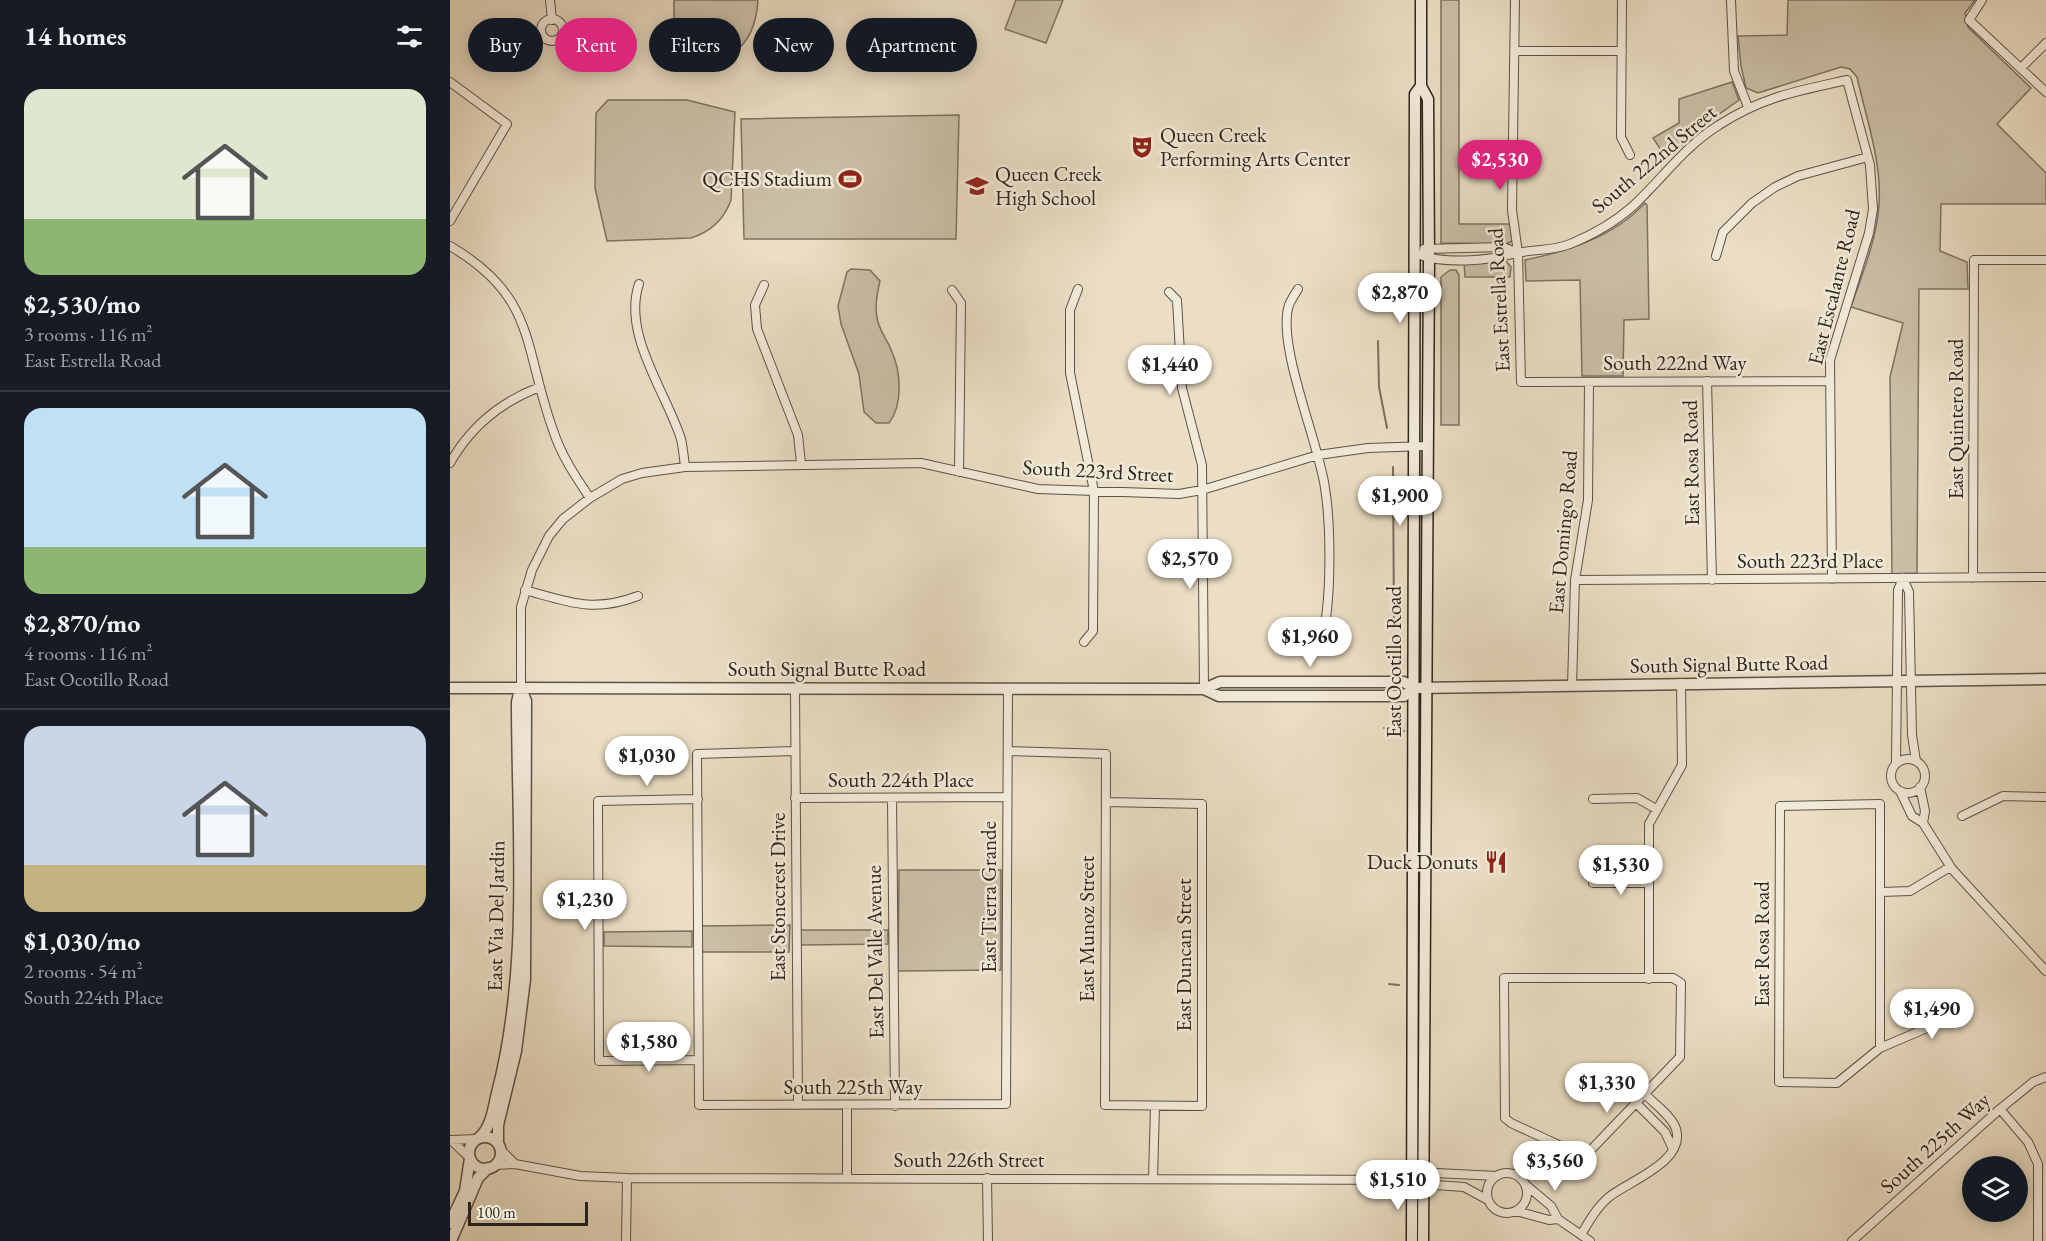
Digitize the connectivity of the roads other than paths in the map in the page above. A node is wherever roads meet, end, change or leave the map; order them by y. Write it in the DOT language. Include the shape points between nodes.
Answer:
graph roads {
  1 [pos="550,0"];
  2 [pos="1421,0"];
  3 [pos="1515,0"];
  4 [pos="1622,0"];
  5 [pos="1731,0"];
  6 [pos="1982,0"];
  7 [pos="552,20"];
  8 [pos="2046,43"];
  9 [pos="1515,51"];
  10 [pos="1622,51"];
  11 [pos="2021,69"];
  12 [pos="1846,80"];
  13 [pos="450,82"];
  14 [pos="1421,86"];
  15 [pos="2046,92"];
  16 [pos="1748,107"];
  17 [pos="1630,155"];
  18 [pos="1868,157"];
  19 [pos="450,221"];
  20 [pos="450,246"];
  21 [pos="1414,253"];
  22 [pos="1429,253"];
  23 [pos="1518,253"];
  24 [pos="1716,256"];
  25 [pos="2046,260"];
  26 [pos="639,284"];
  27 [pos="764,285"];
  28 [pos="1078,289"];
  29 [pos="1298,289"];
  30 [pos="952,290"];
  31 [pos="1169,292"];
  32 [pos="1707,381"];
  33 [pos="1830,381"];
  34 [pos="1521,382"];
  35 [pos="1589,382"];
  36 [pos="540,387"];
  37 [pos="1427,446"];
  38 [pos="1414,447"];
  39 [pos="1318,456"];
  40 [pos="450,463"];
  41 [pos="801,463"];
  42 [pos="685,467"];
  43 [pos="959,472"];
  44 [pos="1202,490"];
  45 [pos="1094,491"];
  46 [pos="590,498"];
  47 [pos="2046,577"];
  48 [pos="1903,578"];
  49 [pos="1973,578"];
  50 [pos="1832,579"];
  51 [pos="1575,580"];
  52 [pos="1712,580"];
  53 [pos="525,590"];
  54 [pos="638,596"];
  55 [pos="1084,642"];
  56 [pos="1322,642"];
  57 [pos="2046,679"];
  58 [pos="1911,680"];
  59 [pos="1898,681"];
  60 [pos="1682,683"];
  61 [pos="1572,686"];
  62 [pos="450,688"];
  63 [pos="795,688"];
  64 [pos="1414,688"];
  65 [pos="1427,688"];
  66 [pos="520,689"];
  67 [pos="1008,689"];
  68 [pos="1204,689"];
  69 [pos="795,751"];
  70 [pos="1008,751"];
  71 [pos="1916,761"];
  72 [pos="1896,764"];
  73 [pos="1920,787"];
  74 [pos="1900,791"];
  75 [pos="2046,796"];
  76 [pos="1007,797"];
  77 [pos="795,798"];
  78 [pos="892,798"];
  79 [pos="698,799"];
  80 [pos="1593,799"];
  81 [pos="1106,802"];
  82 [pos="1656,809"];
  83 [pos="1962,816"];
  84 [pos="1923,824"];
  85 [pos="1950,867"];
  86 [pos="1593,883"];
  87 [pos="1649,883"];
  88 [pos="1881,892"];
  89 [pos="2046,971"];
  90 [pos="1649,979"];
  91 [pos="1956,998"];
  92 [pos="1880,1048"];
  93 [pos="698,1059"];
  94 [pos="2046,1077"];
  95 [pos="1645,1094"];
  96 [pos="1006,1104"];
  97 [pos="1636,1104"];
  98 [pos="798,1105"];
  99 [pos="847,1105"];
  100 [pos="895,1106"];
  101 [pos="1155,1106"];
  102 [pos="2000,1109"];
  103 [pos="478,1139"];
  104 [pos="452,1141"];
  105 [pos="499,1147"];
  106 [pos="1672,1147"];
  107 [pos="470,1158"];
  108 [pos="515,1164"];
  109 [pos="2042,1164"];
  110 [pos="492,1166"];
  111 [pos="1497,1176"];
  112 [pos="627,1178"];
  113 [pos="847,1178"];
  114 [pos="987,1178"];
  115 [pos="1153,1179"];
  116 [pos="1411,1180"];
  117 [pos="1424,1180"];
  118 [pos="1525,1185"];
  119 [pos="1488,1200"];
  120 [pos="1516,1211"];
  121 [pos="1558,1219"];
  122 [pos="450,1223"];
  123 [pos="1581,1235"];
  124 [pos="451,1241"];
  125 [pos="626,1241"];
  126 [pos="988,1241"];
  127 [pos="1412,1241"];
  128 [pos="1424,1241"];
  129 [pos="1590,1241"];
  130 [pos="1852,1241"];
  131 [pos="2038,1241"];
  1 -- 7 [label="street"];
  2 -- 14 [label="street, East Ocotillo Road"];
  3 -- 9 [label="street, East Estrella Road"];
  4 -- 10 [label="street"];
  5 -- 16 [label="street" via="1734,71"];
  6 -- 11 [label="street" via="1970,20"];
  8 -- 11 [label="street"];
  9 -- 10 [label="street"];
  9 -- 23 [label="street, East Estrella Road" via="1512,210"];
  10 -- 17 [label="street" via="1621,138"];
  11 -- 15 [label="street"];
  12 -- 16 [label="street, South 222nd Street" via="1769,98"];
  12 -- 18 [label="street, East Escalante Road"];
  13 -- 19 [label="street" via="507,124"];
  14 -- 21 [label="street, East Ocotillo Road" via="1415,94"];
  14 -- 22 [label="street, East Ocotillo Road" via="1428,99"];
  16 -- 23 [label="street, South 222nd Street" via="1692,146 1632,206 1601,229 1542,252"];
  18 -- 24 [label="street" via="1798,176 1775,187 1723,232"];
  18 -- 33 [label="street, East Escalante Road" via="1873,186 1869,232 1830,360"];
  20 -- 36 [label="street" via="490,273 520,316"];
  21 -- 22 [label="street, South 222nd Street"];
  21 -- 38 [label="street, East Ocotillo Road"];
  22 -- 23 [label="street, South 222nd Street" via="1503,259"];
  22 -- 37 [label="street, East Ocotillo Road"];
  23 -- 34 [label="street, East Estrella Road"];
  25 -- 49 [label="street, East Quintero Road" via="1974,260"];
  26 -- 42 [label="street" via="633,301 645,356 681,440"];
  27 -- 41 [label="street" via="755,305 757,329 795,426"];
  28 -- 45 [label="street" via="1070,310 1070,373"];
  29 -- 39 [label="street" via="1288,306 1290,354"];
  30 -- 43 [label="street" via="961,303"];
  31 -- 44 [label="street" via="1177,300 1182,388 1202,465"];
  32 -- 33 [label="street, South 222nd Way"];
  32 -- 35 [label="street, South 222nd Way"];
  32 -- 52 [label="street, East Rosa Road"];
  33 -- 50 [label="street, East Escalante Road"];
  34 -- 35 [label="street, South 222nd Way"];
  35 -- 51 [label="street, East Domingo Road" via="1588,500"];
  36 -- 40 [label="street" via="516,396 488,414"];
  36 -- 46 [label="street" via="561,450"];
  37 -- 38 [label="street, South 223rd Street"];
  37 -- 65 [label="street, East Ocotillo Road"];
  38 -- 39 [label="street, South 223rd Street" via="1368,448"];
  38 -- 64 [label="street, East Ocotillo Road"];
  39 -- 44 [label="street, South 223rd Street"];
  39 -- 56 [label="street" via="1328,512 1327,623"];
  41 -- 42 [label="street, South 223rd Street"];
  41 -- 43 [label="street, South 223rd Street" via="921,463"];
  42 -- 46 [label="street, South 223rd Street" via="622,479"];
  43 -- 45 [label="street, South 223rd Street" via="1038,489"];
  44 -- 45 [label="street, South 223rd Street" via="1179,494"];
  44 -- 68 [label="street"];
  45 -- 55 [label="street" via="1093,631"];
  46 -- 53 [label="street, East Via Del Jardin" via="549,536"];
  47 -- 49 [label="street, South 223rd Place"];
  48 -- 49 [label="street, South 223rd Place"];
  48 -- 50 [label="street, South 223rd Place"];
  48 -- 58 [label="street" via="1909,592"];
  48 -- 59 [label="street" via="1898,590"];
  50 -- 52 [label="street, South 223rd Place"];
  51 -- 52 [label="street, South 223rd Place"];
  51 -- 61 [label="street, East Domingo Road"];
  53 -- 54 [label="street" via="589,606 613,605"];
  53 -- 66 [label="street, East Via Del Jardin" via="519,630"];
  57 -- 58 [label="street, South Signal Butte Road"];
  58 -- 59 [label="street, South Signal Butte Road"];
  58 -- 71 [label="street"];
  59 -- 60 [label="street, South Signal Butte Road"];
  59 -- 72 [label="street"];
  60 -- 61 [label="street, South Signal Butte Road"];
  60 -- 82 [label="street" via="1683,762"];
  61 -- 65 [label="street, South Signal Butte Road"];
  62 -- 66 [label="street, South Signal Butte Road"];
  63 -- 66 [label="street, South Signal Butte Road"];
  63 -- 67 [label="street, South Signal Butte Road"];
  63 -- 69 [label="street, East Stonecrest Drive"];
  64 -- 65 [label="street, South Signal Butte Road"];
  64 -- 68 [label="street, South Signal Butte Road" via="1404,682 1220,682"];
  64 -- 116 [label="street, East Ocotillo Road"];
  65 -- 117 [label="street, East Ocotillo Road"];
  66 -- 103 [label="street, East Via Del Jardin" via="515,989 493,1112 487,1129"];
  66 -- 105 [label="street, East Via Del Jardin" via="526,701 525,979 516,1051 497,1133"];
  67 -- 68 [label="street, South Signal Butte Road"];
  67 -- 70 [label="street, East Tierra Grande"];
  69 -- 77 [label="street, East Stonecrest Drive"];
  69 -- 79 [label="street" via="697,754"];
  70 -- 76 [label="street, East Tierra Grande"];
  70 -- 81 [label="street, East Munoz Street" via="1106,754"];
  71 -- 72 [label="street" via="1904,759"];
  71 -- 73 [label="street" via="1924,774"];
  72 -- 74 [label="street" via="1891,778"];
  73 -- 74 [label="street" via="1908,793"];
  73 -- 84 [label="street" via="1925,811"];
  74 -- 84 [label="street" via="1912,816"];
  75 -- 83 [label="street" via="2002,796"];
  76 -- 78 [label="street, South 224th Place"];
  76 -- 96 [label="street, East Tierra Grande"];
  77 -- 78 [label="street, South 224th Place"];
  77 -- 98 [label="street, East Stonecrest Drive"];
  78 -- 100 [label="street, East Del Valle Avenue"];
  79 -- 93 [label="street"];
  79 -- 93 [label="street" via="598,801 599,1061"];
  80 -- 82 [label="street" via="1637,798"];
  81 -- 101 [label="street, East Munoz Street" via="1105,1105"];
  81 -- 101 [label="street, East Duncan Street" via="1202,804 1202,1106"];
  82 -- 87 [label="street" via="1649,824"];
  84 -- 85 [label="street"];
  85 -- 88 [label="street" via="1910,891"];
  85 -- 89 [label="street"];
  86 -- 87 [label="street"];
  87 -- 90 [label="street"];
  88 -- 92 [label="street"];
  88 -- 92 [label="street, East Rosa Road" via="1880,804 1780,806 1779,1082 1837,1083"];
  90 -- 95 [label="street" via="1679,981 1681,1054"];
  90 -- 97 [label="street" via="1504,978 1503,1112 1507,1121 1583,1155"];
  91 -- 92 [label="street" via="1941,1022"];
  93 -- 98 [label="street, South 225th Way" via="699,1105"];
  94 -- 102 [label="street, South 225th Way" via="2033,1082"];
  95 -- 97 [label="street"];
  95 -- 106 [label="street" via="1674,1124 1677,1136"];
  96 -- 100 [label="street, South 225th Way"];
  97 -- 106 [label="street" via="1665,1132"];
  98 -- 99 [label="street, South 225th Way"];
  99 -- 100 [label="street, South 225th Way"];
  99 -- 113 [label="street"];
  101 -- 115 [label="street"];
  102 -- 109 [label="street"];
  102 -- 130 [label="street, South 225th Way"];
  103 -- 104 [label="street"];
  103 -- 105 [label="street" via="487,1137"];
  103 -- 107 [label="street" via="470,1147"];
  104 -- 107 [label="street"];
  105 -- 108 [label="street"];
  105 -- 110 [label="street" via="500,1157"];
  106 -- 123 [label="street" via="1668,1156 1647,1175 1601,1204"];
  107 -- 110 [label="street" via="475,1166"];
  107 -- 122 [label="street" via="465,1191"];
  108 -- 110 [label="street, South 226th Street"];
  108 -- 112 [label="street, South 226th Street" via="580,1176"];
  109 -- 131 [label="street"];
  110 -- 124 [label="street" via="478,1178"];
  111 -- 117 [label="street" via="1436,1173"];
  111 -- 118 [label="street" via="1514,1174"];
  111 -- 119 [label="street" via="1488,1186"];
  112 -- 113 [label="street, South 226th Street"];
  112 -- 125 [label="street"];
  113 -- 114 [label="street, South 226th Street"];
  114 -- 115 [label="street, South 226th Street"];
  114 -- 126 [label="street"];
  115 -- 116 [label="street, South 226th Street"];
  116 -- 117 [label="street, South 226th Street"];
  116 -- 127 [label="street, East Ocotillo Road"];
  117 -- 119 [label="street" via="1435,1185 1464,1187"];
  117 -- 128 [label="street, East Ocotillo Road"];
  118 -- 120 [label="street" via="1525,1203"];
  118 -- 121 [label="street" via="1551,1206"];
  119 -- 120 [label="street" via="1500,1212"];
  120 -- 121 [label="street"];
  121 -- 123 [label="street"];
  123 -- 129 [label="street"];
}
